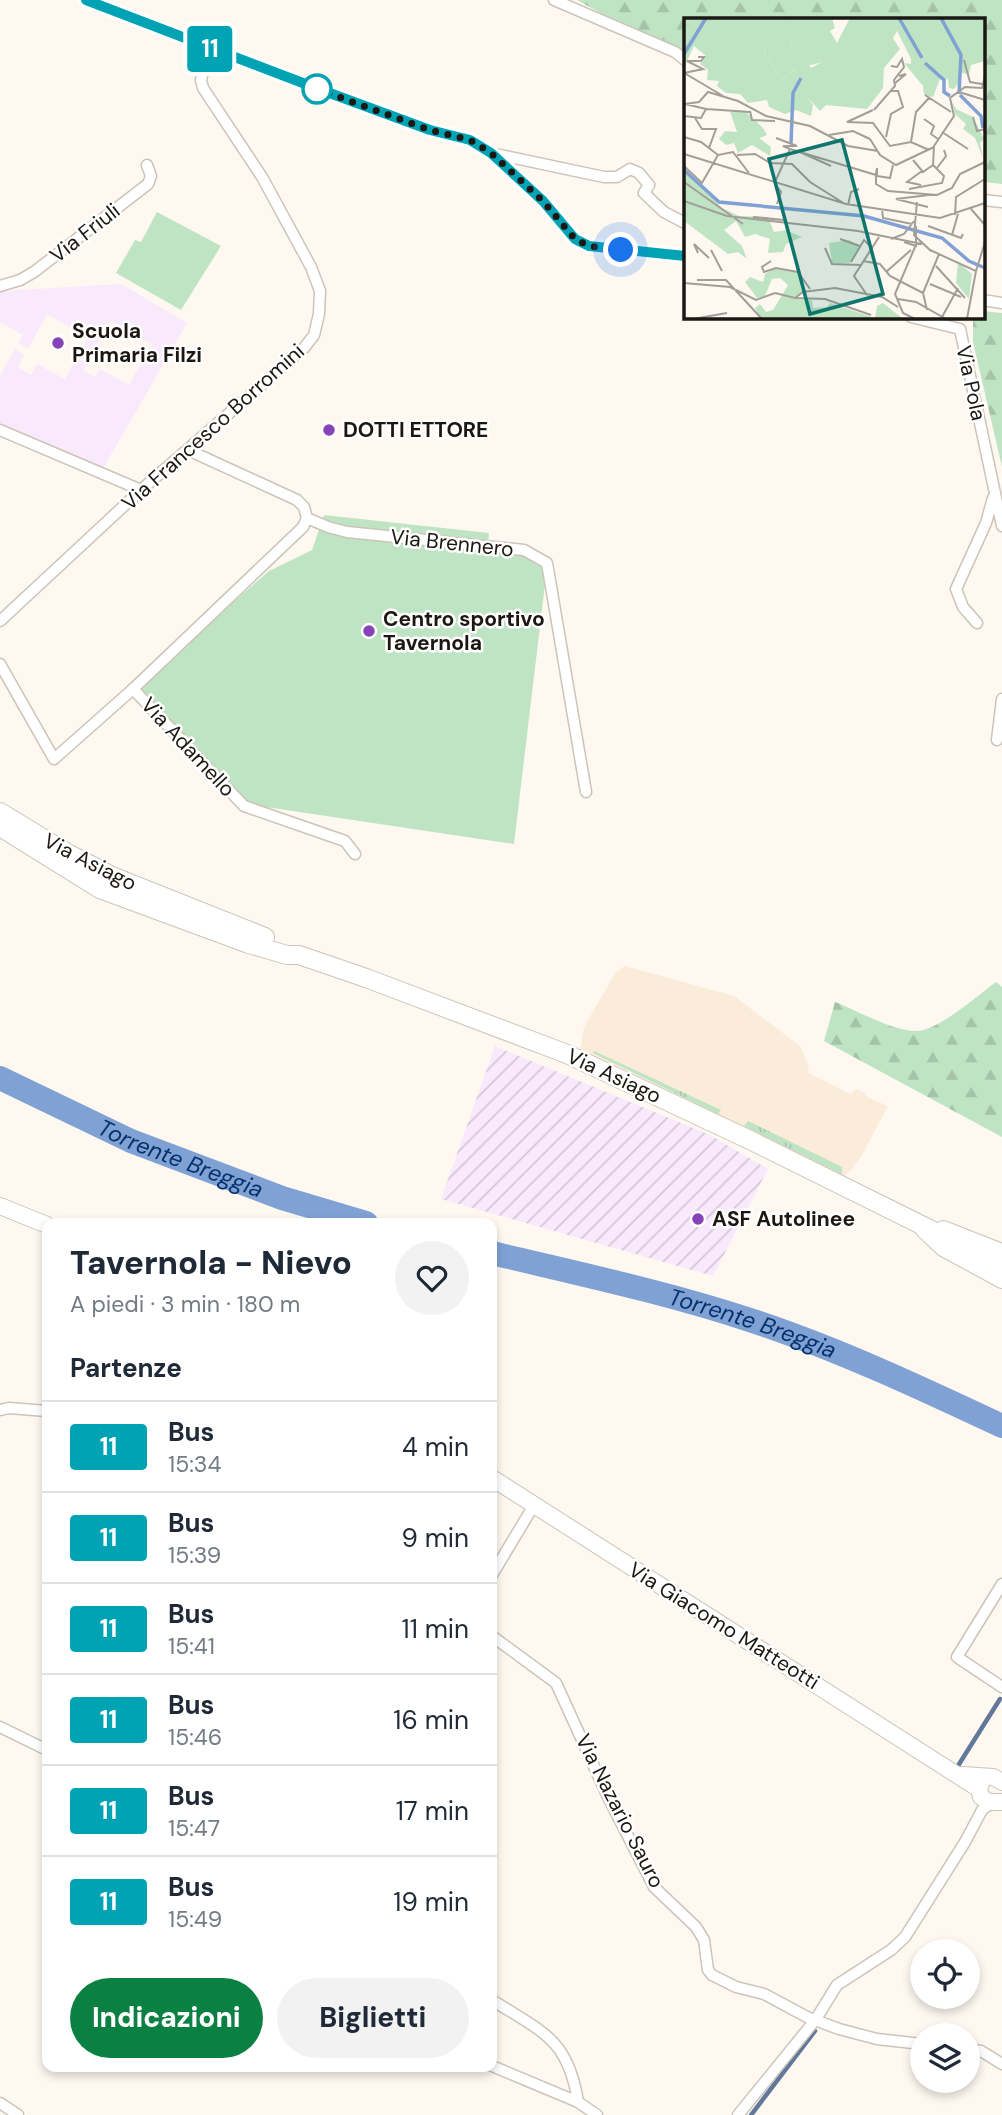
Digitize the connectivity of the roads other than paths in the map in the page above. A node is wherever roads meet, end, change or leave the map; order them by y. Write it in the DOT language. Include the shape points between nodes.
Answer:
graph roads {
  1 [pos="86,0"];
  2 [pos="554,0"];
  3 [pos="209,49"];
  4 [pos="684,59"];
  5 [pos="491,153"];
  6 [pos="147,165"];
  7 [pos="984,200"];
  8 [pos="1002,202"];
  9 [pos="684,222"];
  10 [pos="684,256"];
  11 [pos="0,286"];
  12 [pos="984,300"];
  13 [pos="1002,303"];
  14 [pos="915,318"];
  15 [pos="0,430"];
  16 [pos="188,450"];
  17 [pos="141,490"];
  18 [pos="994,495"];
  19 [pos="307,518"];
  20 [pos="1002,526"];
  21 [pos="0,621"];
  22 [pos="977,623"];
  23 [pos="0,664"];
  24 [pos="133,689"];
  25 [pos="1002,699"];
  26 [pos="997,740"];
  27 [pos="586,792"];
  28 [pos="0,812"];
  29 [pos="0,827"];
  30 [pos="355,854"];
  31 [pos="299,955"];
  32 [pos="0,1206"];
  33 [pos="42,1223"];
  34 [pos="917,1224"];
  35 [pos="1002,1252"];
  36 [pos="1002,1265"];
  37 [pos="1002,1280"];
  38 [pos="0,1410"];
  39 [pos="42,1411"];
  40 [pos="497,1481"];
  41 [pos="534,1505"];
  42 [pos="497,1567"];
  43 [pos="1002,1584"];
  44 [pos="497,1640"];
  45 [pos="1002,1687"];
  46 [pos="0,1727"];
  47 [pos="42,1748"];
  48 [pos="993,1793"];
  49 [pos="978,1819"];
  50 [pos="497,2003"];
  51 [pos="816,2019"];
  52 [pos="910,2043"];
  53 [pos="980,2051"];
  54 [pos="1002,2064"];
  55 [pos="497,2068"];
  56 [pos="578,2102"];
  57 [pos="0,2103"];
  58 [pos="18,2115"];
  59 [pos="597,2115"];
  60 [pos="738,2115"];
  1 -- 3 [label="street"];
  2 -- 4 [label="street"];
  3 -- 5 [label="street" via="430,130 470,140"];
  3 -- 16 [label="street, Via Francesco Borromini" via="203,88 262,177 311,267 320,291 319,314 314,335 304,348"];
  5 -- 9 [label="street" via="604,177 617,177 630,169 649,185 644,193"];
  5 -- 10 [label="street" via="543,201 575,239 589,246"];
  6 -- 11 [label="street, Via Friuli" via="151,171 148,184 33,272"];
  7 -- 8 [label="street"];
  12 -- 13 [label="street"];
  14 -- 18 [label="street, Via Pola" via="960,329"];
  15 -- 17 [label="street"];
  16 -- 17 [label="street, Via Francesco Borromini"];
  16 -- 19 [label="street, Via Brennero" via="296,500"];
  17 -- 21 [label="street, Via Francesco Borromini"];
  18 -- 20 [label="street, Via Pola"];
  18 -- 22 [label="street" via="956,589 963,607"];
  19 -- 24 [label="street, Via Adamello" via="303,527"];
  19 -- 27 [label="street, Via Brennero" via="346,532 524,550 547,563"];
  23 -- 24 [label="street, Via Adamello" via="54,759"];
  24 -- 30 [label="street, Via Adamello" via="244,806 345,841"];
  25 -- 26 [label="street"];
  28 -- 31 [label="main road, Via Asiago" via="112,876 290,947"];
  29 -- 31 [label="main road, Via Asiago" via="100,889 249,944"];
  31 -- 34 [label="main road, Via Asiago" via="568,1054"];
  32 -- 33 [label="street"];
  34 -- 35 [label="street, Via Asiago" via="949,1230"];
  34 -- 36 [label="main road"];
  34 -- 37 [label="street, Via Asiago" via="943,1248"];
  38 -- 39 [label="street"];
  40 -- 41 [label="street, Via Giacomo Matteotti"];
  41 -- 42 [label="street"];
  41 -- 48 [label="street, Via Giacomo Matteotti"];
  43 -- 45 [label="street" via="957,1657"];
  44 -- 51 [label="street, Via Nazario Sauro" via="556,1683 654,1887 696,1927 712,1975"];
  46 -- 47 [label="street"];
  48 -- 49 [label="street"];
  48 -- 49 [label="street" via="975,1805"];
  49 -- 51 [label="street" via="905,1937 841,1981"];
  50 -- 56 [label="street" via="556,2043 574,2076"];
  51 -- 52 [label="street" via="877,2039"];
  51 -- 60 [label="street"];
  53 -- 54 [label="street"];
  55 -- 56 [label="street"];
  56 -- 59 [label="street"];
  57 -- 58 [label="street"];
}
